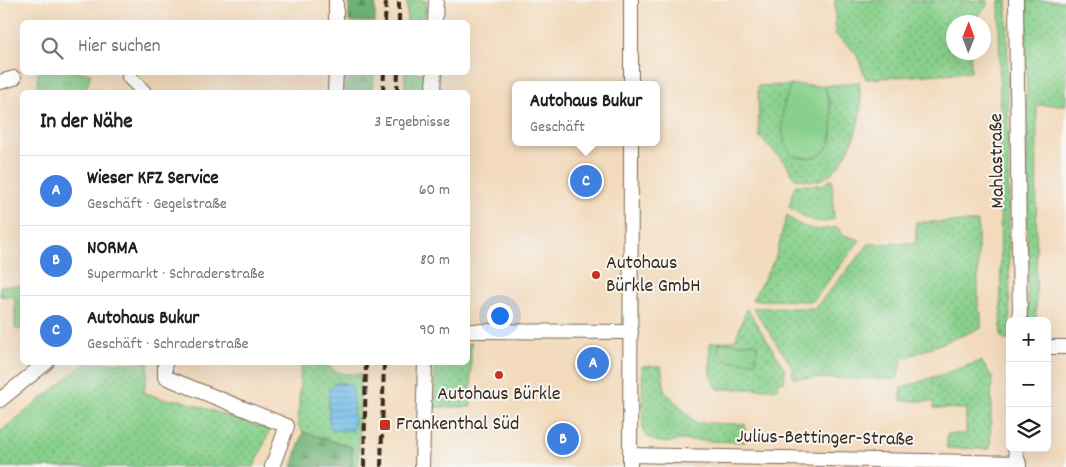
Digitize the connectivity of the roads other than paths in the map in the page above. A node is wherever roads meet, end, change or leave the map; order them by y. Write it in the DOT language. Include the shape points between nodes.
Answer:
graph roads {
  1 [pos="336,0"];
  2 [pos="436,0"];
  3 [pos="632,0"];
  4 [pos="1016,0"];
  5 [pos="336,20"];
  6 [pos="435,20"];
  7 [pos="336,75"];
  8 [pos="434,75"];
  9 [pos="129,77"];
  10 [pos="14,78"];
  11 [pos="631,81"];
  12 [pos="0,82"];
  13 [pos="142,90"];
  14 [pos="335,90"];
  15 [pos="433,90"];
  16 [pos="631,146"];
  17 [pos="1020,317"];
  18 [pos="470,331"];
  19 [pos="631,332"];
  20 [pos="1051,347"];
  21 [pos="1066,347"];
  22 [pos="43,365"];
  23 [pos="165,365"];
  24 [pos="425,365"];
  25 [pos="0,400"];
  26 [pos="1015,452"];
  27 [pos="1023,452"];
  28 [pos="630,461"];
  29 [pos="1019,465"];
  30 [pos="272,467"];
  31 [pos="422,467"];
  1 -- 5 [label="street"];
  2 -- 6 [label="street"];
  3 -- 11 [label="street"];
  4 -- 17 [label="street, Mahlastraße"];
  7 -- 14 [label="street"];
  8 -- 15 [label="street"];
  9 -- 13 [label="street"];
  10 -- 12 [label="street"];
  16 -- 19 [label="street"];
  18 -- 19 [label="street"];
  19 -- 28 [label="street"];
  20 -- 21 [label="street"];
  22 -- 25 [label="street"];
  23 -- 30 [label="street" via="165,377 288,426"];
  24 -- 31 [label="street"];
  26 -- 29 [label="street"];
  27 -- 29 [label="street"];
  28 -- 29 [label="street, Julius-Bettinger-Straße"];
}
